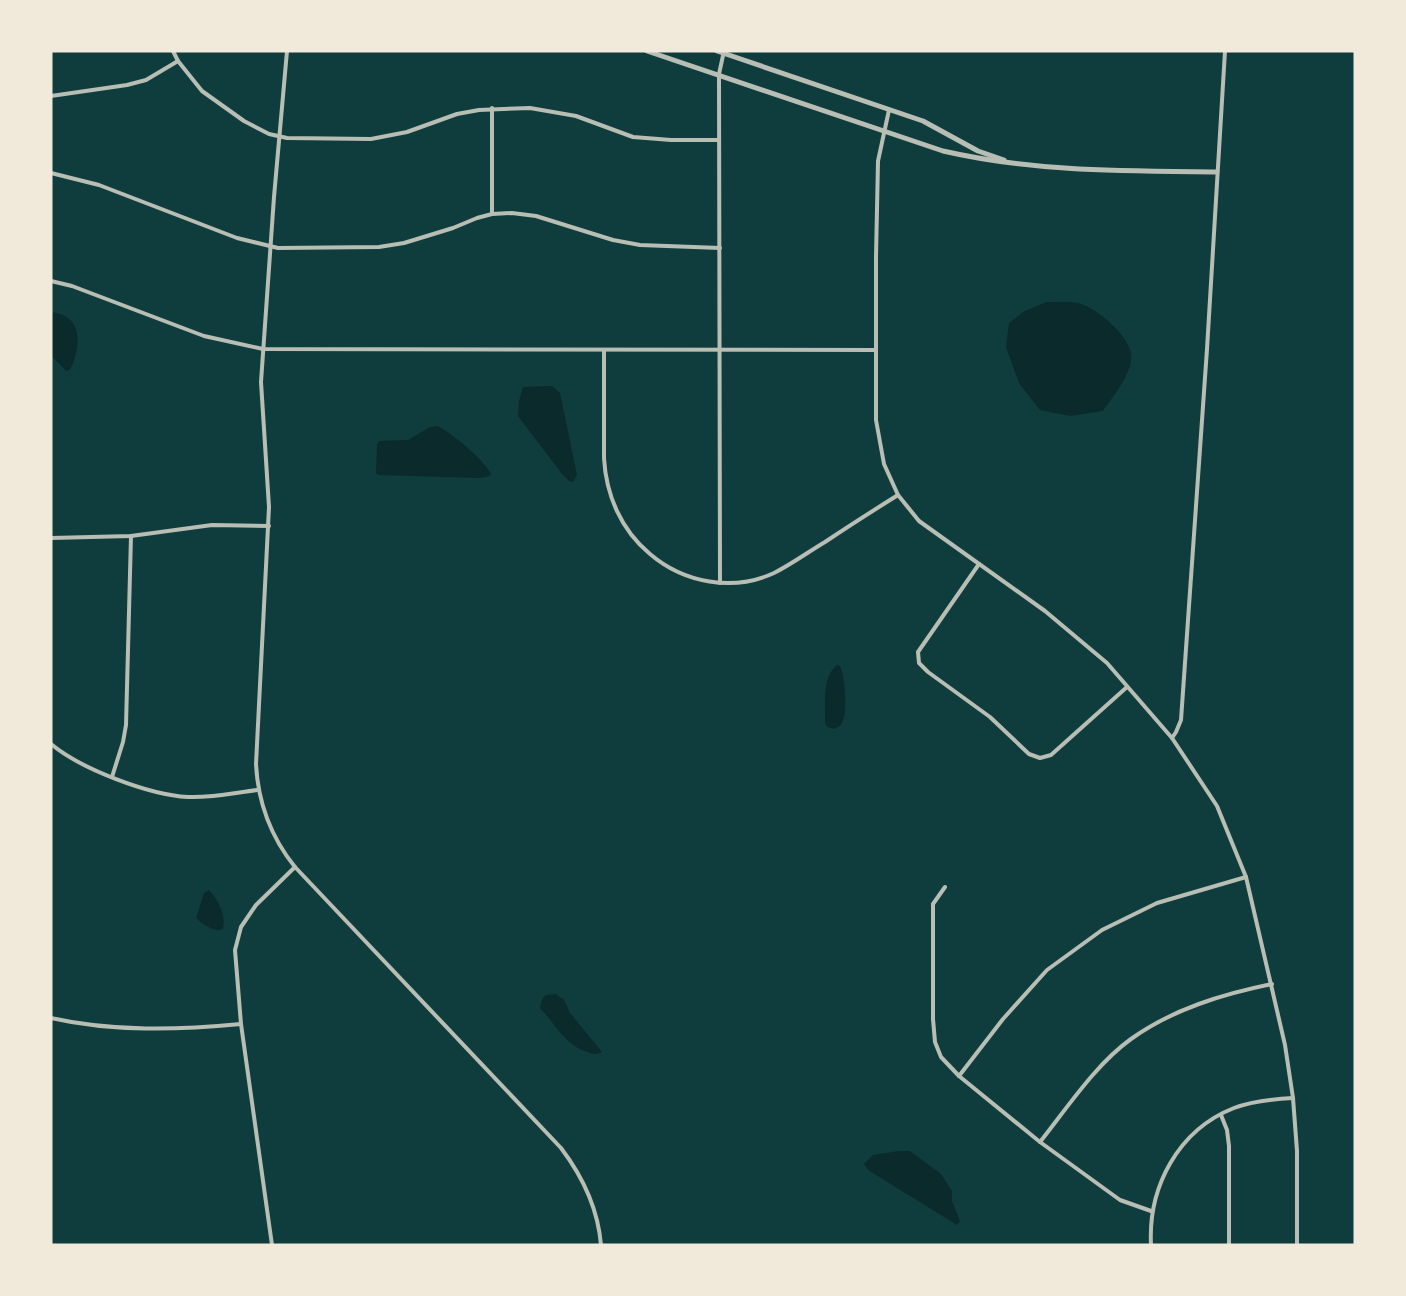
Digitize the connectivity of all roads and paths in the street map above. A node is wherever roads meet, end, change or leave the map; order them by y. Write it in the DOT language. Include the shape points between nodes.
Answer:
graph roads {
  1 [pos="173,51"];
  2 [pos="287,51"];
  3 [pos="648,51"];
  4 [pos="1224,51"];
  5 [pos="722,52"];
  6 [pos="178,61"];
  7 [pos="719,74"];
  8 [pos="51,96"];
  9 [pos="492,108"];
  10 [pos="890,109"];
  11 [pos="884,131"];
  12 [pos="279,136"];
  13 [pos="718,140"];
  14 [pos="1020,165"];
  15 [pos="1217,172"];
  16 [pos="51,173"];
  17 [pos="492,214"];
  18 [pos="270,247"];
  19 [pos="720,248"];
  20 [pos="51,281"];
  21 [pos="263,349"];
  22 [pos="604,350"];
  23 [pos="876,350"];
  24 [pos="719,351"];
  25 [pos="898,495"];
  26 [pos="269,526"];
  27 [pos="131,536"];
  28 [pos="51,538"];
  29 [pos="979,564"];
  30 [pos="720,584"];
  31 [pos="1127,687"];
  32 [pos="1172,738"];
  33 [pos="51,744"];
  34 [pos="112,777"];
  35 [pos="257,790"];
  36 [pos="295,867"];
  37 [pos="1246,877"];
  38 [pos="945,887"];
  39 [pos="1272,984"];
  40 [pos="51,1018"];
  41 [pos="241,1024"];
  42 [pos="959,1076"];
  43 [pos="1293,1098"];
  44 [pos="1221,1116"];
  45 [pos="1040,1142"];
  46 [pos="1152,1210"];
  47 [pos="272,1245"];
  48 [pos="601,1245"];
  49 [pos="1151,1245"];
  50 [pos="1230,1245"];
  51 [pos="1297,1245"];
  1 -- 6 [label="street"];
  2 -- 12 [label="street"];
  3 -- 7 [label="street"];
  4 -- 15 [label="street"];
  5 -- 7 [label="street"];
  5 -- 10 [label="street"];
  6 -- 8 [label="street" via="146,80"];
  6 -- 12 [label="street" via="202,91 244,121"];
  7 -- 11 [label="street"];
  7 -- 13 [label="street"];
  9 -- 12 [label="street" via="457,114 380,138"];
  9 -- 13 [label="street" via="551,110 633,137"];
  9 -- 17 [label="street"];
  10 -- 11 [label="street"];
  10 -- 14 [label="street" via="923,121 978,151"];
  11 -- 14 [label="street" via="943,151"];
  11 -- 23 [label="street" via="878,161"];
  12 -- 18 [label="street"];
  13 -- 19 [label="street"];
  14 -- 15 [label="street" via="1101,171"];
  15 -- 32 [label="street" via="1181,720"];
  16 -- 18 [label="street" via="99,185"];
  17 -- 18 [label="street" via="404,243 379,247"];
  17 -- 19 [label="street" via="536,216 640,245"];
  18 -- 21 [label="street"];
  19 -- 24 [label="street"];
  20 -- 21 [label="street" via="204,336"];
  21 -- 22 [label="street"];
  21 -- 26 [label="street" via="261,399"];
  22 -- 24 [label="street"];
  22 -- 30 [label="street" via="605,474 622,521 643,549 667,566 693,579"];
  23 -- 24 [label="street"];
  23 -- 25 [label="street" via="878,437 884,464"];
  24 -- 30 [label="street"];
  25 -- 29 [label="street" via="919,520"];
  25 -- 30 [label="street" via="773,573"];
  26 -- 27 [label="street" via="212,525"];
  26 -- 35 [label="street"];
  27 -- 28 [label="street"];
  27 -- 34 [label="street" via="126,724"];
  29 -- 31 [label="street" via="1066,627 1107,663"];
  29 -- 31 [label="street" via="918,652 919,663 927,672 990,717 1029,754 1040,758 1052,754"];
  31 -- 32 [label="street"];
  32 -- 37 [label="street" via="1217,806"];
  33 -- 34 [label="street"];
  34 -- 35 [label="street" via="179,796"];
  35 -- 36 [label="street" via="272,833"];
  36 -- 41 [label="street" via="256,905 241,927 235,961"];
  36 -- 48 [label="street" via="561,1148 589,1193"];
  37 -- 39 [label="street"];
  37 -- 42 [label="street" via="1157,903 1102,930 1047,970 1003,1018"];
  38 -- 42 [label="street" via="933,904 933,1019 941,1056"];
  39 -- 43 [label="street"];
  39 -- 45 [label="street" via="1175,1013 1130,1039 1095,1072"];
  40 -- 41 [label="street" via="110,1027 195,1029"];
  41 -- 47 [label="street"];
  42 -- 45 [label="street"];
  43 -- 44 [label="street" via="1250,1103"];
  43 -- 51 [label="street"];
  44 -- 46 [label="street" via="1206,1124 1175,1154"];
  44 -- 50 [label="street" via="1229,1146"];
  45 -- 46 [label="street" via="1120,1200"];
  46 -- 49 [label="street"];
}
